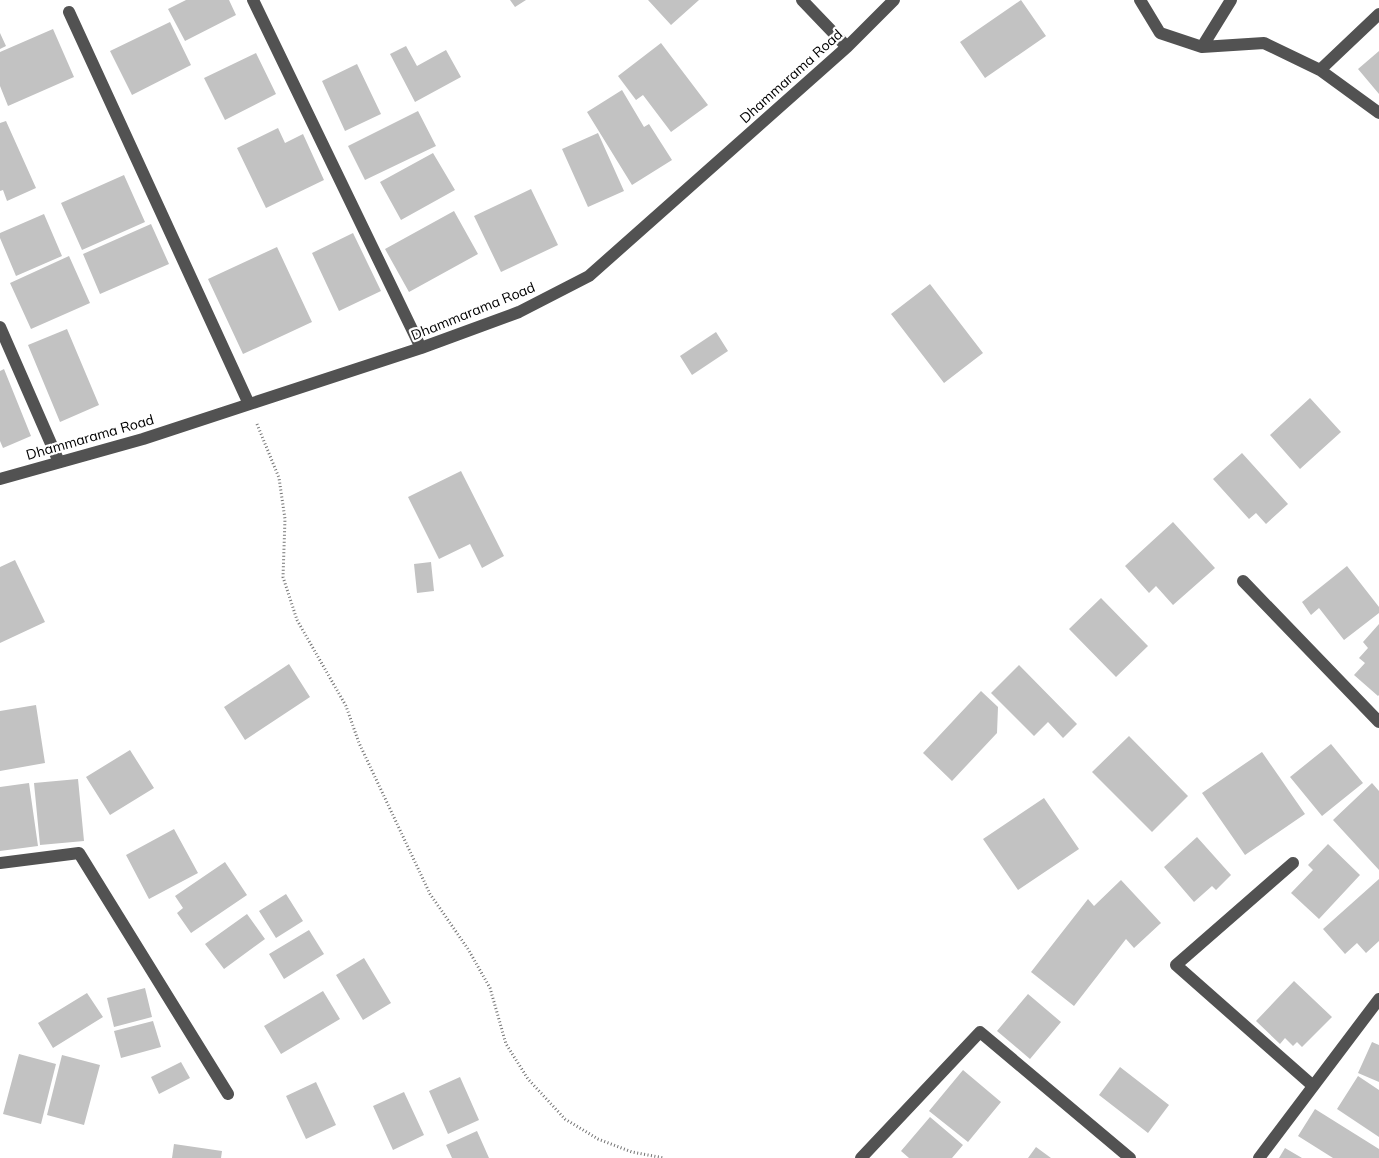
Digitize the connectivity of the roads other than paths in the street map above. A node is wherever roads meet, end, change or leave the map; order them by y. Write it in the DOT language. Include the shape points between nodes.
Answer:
graph roads {
  1 [pos="253,0"];
  2 [pos="802,0"];
  3 [pos="894,0"];
  4 [pos="1140,0"];
  5 [pos="1231,0"];
  6 [pos="69,12"];
  7 [pos="1379,14"];
  8 [pos="846,47"];
  9 [pos="1202,47"];
  10 [pos="1320,70"];
  11 [pos="1379,113"];
  12 [pos="0,327"];
  13 [pos="421,348"];
  14 [pos="249,404"];
  15 [pos="58,462"];
  16 [pos="0,479"];
  17 [pos="1243,582"];
  18 [pos="1379,722"];
  19 [pos="0,862"];
  20 [pos="1293,863"];
  21 [pos="1379,999"];
  22 [pos="1312,1085"];
  23 [pos="228,1094"];
  24 [pos="861,1158"];
  25 [pos="1130,1158"];
  26 [pos="1259,1158"];
  1 -- 13 [label="street"];
  2 -- 8 [label="street"];
  3 -- 8 [label="street, Dhammarama Road"];
  4 -- 9 [label="street" via="1160,33"];
  5 -- 9 [label="street"];
  6 -- 14 [label="street"];
  7 -- 10 [label="street"];
  8 -- 13 [label="street, Dhammarama Road" via="589,276 519,312"];
  9 -- 10 [label="street" via="1264,44"];
  10 -- 11 [label="street"];
  12 -- 15 [label="street"];
  13 -- 14 [label="street, Dhammarama Road"];
  14 -- 15 [label="street, Dhammarama Road" via="143,439"];
  15 -- 16 [label="street, Dhammarama Road"];
  17 -- 18 [label="street"];
  19 -- 23 [label="street" via="79,853"];
  20 -- 22 [label="street" via="1176,965"];
  21 -- 22 [label="street"];
  22 -- 26 [label="street"];
  24 -- 25 [label="street" via="980,1032"];
}
